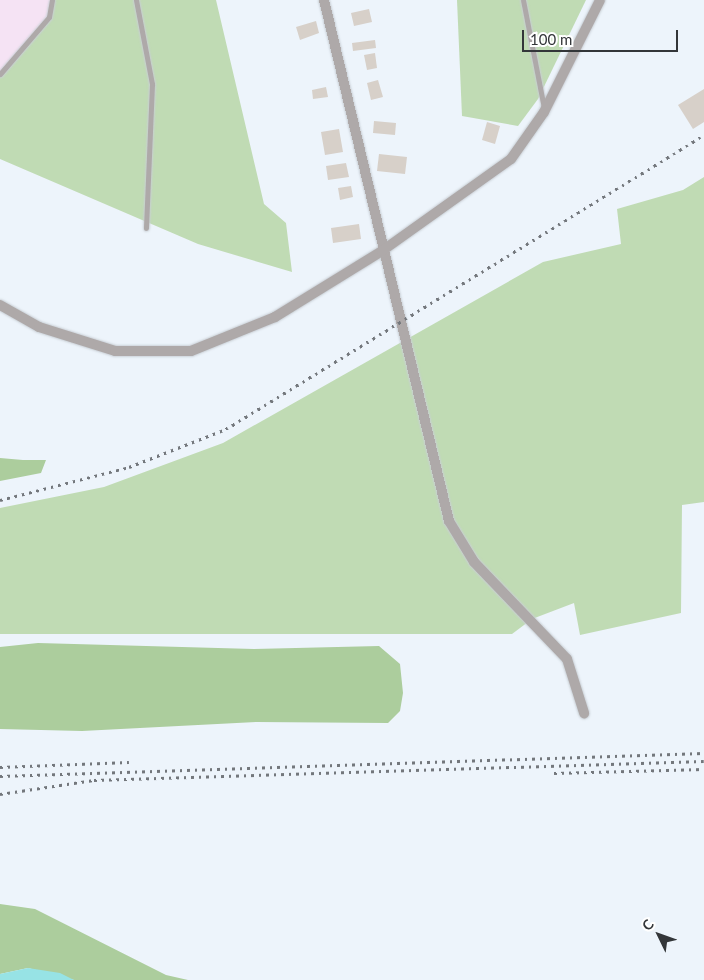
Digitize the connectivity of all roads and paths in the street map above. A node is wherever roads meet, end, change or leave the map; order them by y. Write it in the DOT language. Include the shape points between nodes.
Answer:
graph roads {
  1 [pos="52,0"];
  2 [pos="136,0"];
  3 [pos="324,0"];
  4 [pos="523,0"];
  5 [pos="600,0"];
  6 [pos="0,74"];
  7 [pos="544,112"];
  8 [pos="146,228"];
  9 [pos="382,251"];
  10 [pos="0,305"];
  11 [pos="584,713"];
  1 -- 6 [label="lane" via="49,17"];
  2 -- 8 [label="lane" via="152,84"];
  3 -- 9 [label="street"];
  4 -- 7 [label="lane"];
  5 -- 7 [label="street"];
  7 -- 9 [label="street" via="512,159"];
  9 -- 10 [label="street" via="275,317 191,351 115,351 39,327"];
  9 -- 11 [label="street" via="449,521 474,562 567,659"];
}
